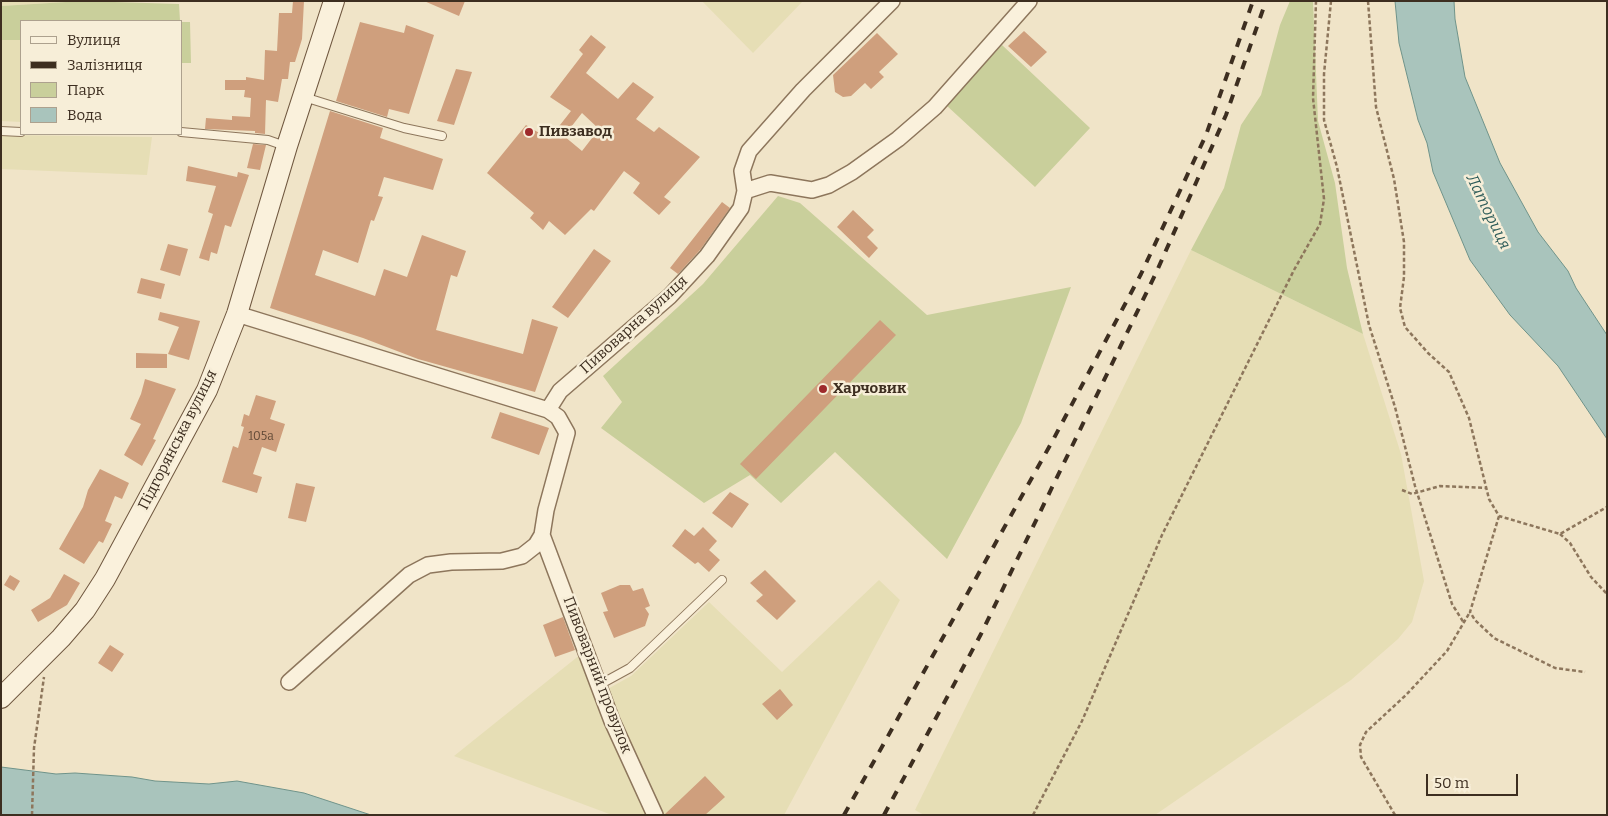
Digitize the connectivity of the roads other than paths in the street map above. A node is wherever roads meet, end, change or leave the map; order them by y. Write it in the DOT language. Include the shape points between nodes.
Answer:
graph roads {
  1 [pos="334,1"];
  2 [pos="892,1"];
  3 [pos="1029,1"];
  4 [pos="304,96"];
  5 [pos="1,131"];
  6 [pos="20,132"];
  7 [pos="182,132"];
  8 [pos="442,136"];
  9 [pos="287,146"];
  10 [pos="745,191"];
  11 [pos="237,314"];
  12 [pos="548,410"];
  13 [pos="542,535"];
  14 [pos="722,580"];
  15 [pos="289,682"];
  16 [pos="599,685"];
  17 [pos="1,698"];
  18 [pos="655,815"];
  1 -- 4 [label="main road, Підгорянська вулиця"];
  2 -- 10 [label="street" via="803,90 749,151 742,171"];
  3 -- 10 [label="street" via="935,107 852,172 812,190 770,182"];
  4 -- 8 [label="lane" via="404,128"];
  4 -- 9 [label="main road, Підгорянська вулиця"];
  5 -- 6 [label="lane"];
  7 -- 9 [label="lane" via="268,140"];
  9 -- 11 [label="main road, Підгорянська вулиця"];
  10 -- 12 [label="street, Пивоварна вулиця" via="741,208 707,256 670,296 560,391"];
  11 -- 12 [label="street"];
  11 -- 17 [label="main road, Підгорянська вулиця" via="207,390 105,578 85,610"];
  12 -- 13 [label="street, Пивоварний провулок" via="558,417 567,433"];
  13 -- 15 [label="street" via="536,545 522,556 502,561 428,565 409,575"];
  13 -- 16 [label="street, Пивоварний провулок"];
  14 -- 16 [label="lane" via="630,668"];
  16 -- 18 [label="street, Пивоварний провулок"];
}
